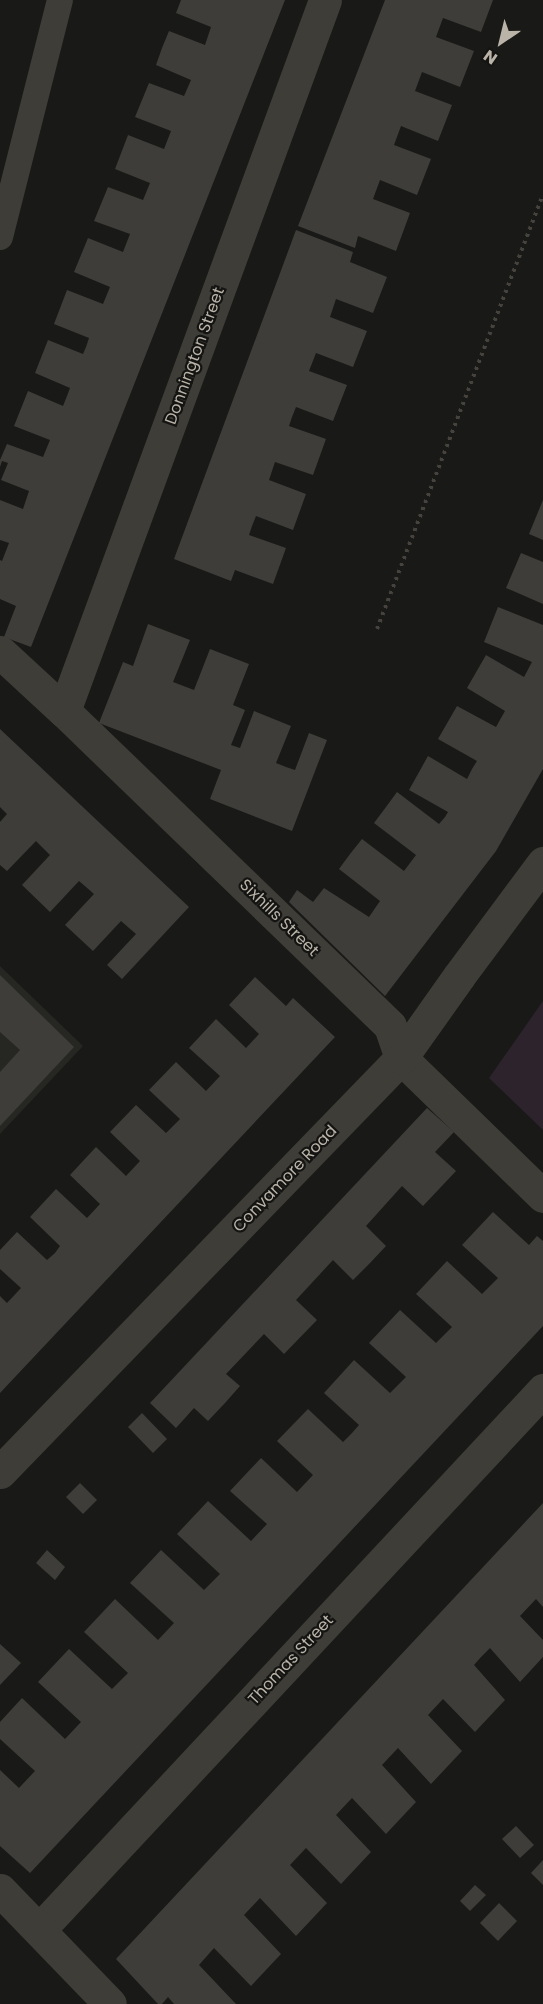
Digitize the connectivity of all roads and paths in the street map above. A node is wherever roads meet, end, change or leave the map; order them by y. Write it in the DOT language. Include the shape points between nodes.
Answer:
graph roads {
  1 [pos="60,0"];
  2 [pos="325,0"];
  3 [pos="543,195"];
  4 [pos="0,237"];
  5 [pos="377,629"];
  6 [pos="0,652"];
  7 [pos="64,711"];
  8 [pos="543,863"];
  9 [pos="401,1058"];
  10 [pos="543,1196"];
  11 [pos="543,1390"];
  12 [pos="0,1472"];
  13 [pos="0,1890"];
  14 [pos="39,1930"];
  15 [pos="110,2004"];
  1 -- 4 [label="lane"];
  2 -- 7 [label="street, Donnington Street"];
  3 -- 5 [label="path"];
  6 -- 7 [label="street, Sixhills Street"];
  7 -- 9 [label="street, Sixhills Street" via="390,1026"];
  8 -- 9 [label="street, Convamore Road"];
  9 -- 10 [label="street, Sixhills Street"];
  9 -- 12 [label="street, Convamore Road"];
  11 -- 14 [label="street, Thomas Street"];
  13 -- 14 [label="street"];
  14 -- 15 [label="street"];
}
